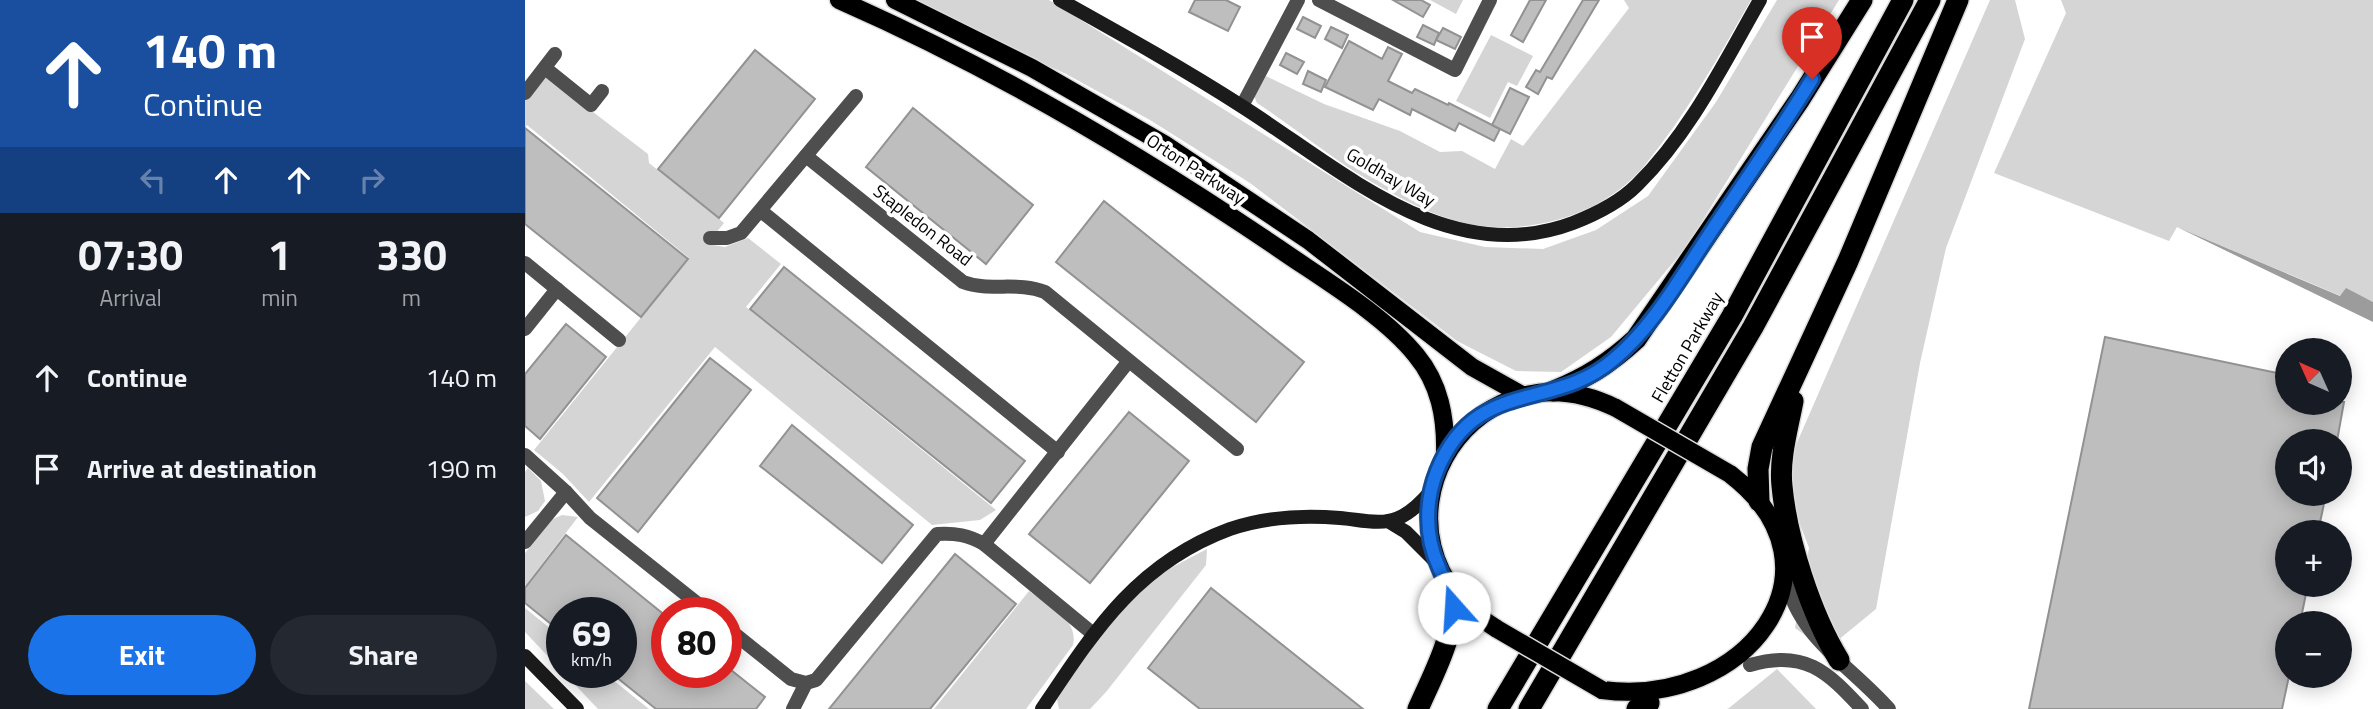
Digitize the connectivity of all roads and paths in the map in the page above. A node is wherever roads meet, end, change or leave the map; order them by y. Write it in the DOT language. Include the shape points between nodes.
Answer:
graph roads {
  1 [pos="839,0"];
  2 [pos="895,0"];
  3 [pos="1060,0"];
  4 [pos="1298,0"];
  5 [pos="1319,0"];
  6 [pos="1490,0"];
  7 [pos="1761,0"];
  8 [pos="1862,0"];
  9 [pos="1903,0"];
  10 [pos="1930,0"];
  11 [pos="1958,0"];
  12 [pos="555,54"];
  13 [pos="545,68"];
  14 [pos="602,91"];
  15 [pos="525,93"];
  16 [pos="856,96"];
  17 [pos="1242,106"];
  18 [pos="806,156"];
  19 [pos="761,211"];
  20 [pos="710,238"];
  21 [pos="525,263"];
  22 [pos="557,289"];
  23 [pos="525,329"];
  24 [pos="619,340"];
  25 [pos="1128,362"];
  26 [pos="1797,378"];
  27 [pos="1554,391"];
  28 [pos="1523,396"];
  29 [pos="1237,449"];
  30 [pos="1058,452"];
  31 [pos="1445,454"];
  32 [pos="525,455"];
  33 [pos="1431,491"];
  34 [pos="566,492"];
  35 [pos="1759,501"];
  36 [pos="1388,522"];
  37 [pos="525,542"];
  38 [pos="984,544"];
  39 [pos="1436,562"];
  40 [pos="1785,578"];
  41 [pos="1453,592"];
  42 [pos="689,597"];
  43 [pos="1092,633"];
  44 [pos="742,640"];
  45 [pos="525,656"];
  46 [pos="1750,665"];
  47 [pos="1836,669"];
  48 [pos="806,683"];
  49 [pos="1643,706"];
  50 [pos="577,709"];
  51 [pos="793,709"];
  52 [pos="1042,709"];
  53 [pos="1418,709"];
  54 [pos="1498,709"];
  55 [pos="1529,709"];
  56 [pos="1862,709"];
  57 [pos="1889,709"];
  1 -- 31 [label="main road, Orton Parkway" via="953,54 1100,133 1218,207 1369,313 1415,353 1428,372 1443,413"];
  2 -- 28 [label="main road, Orton Parkway" via="1032,68 1164,144 1308,240 1472,367"];
  3 -- 17 [label="street, Goldhay Way"];
  4 -- 17 [label="street"];
  5 -- 6 [label="street" via="1455,70"];
  7 -- 17 [label="street, Goldhay Way" via="1677,138 1636,186 1596,214 1545,233 1506,236 1430,222 1383,199"];
  8 -- 27 [label="highway" via="1793,110 1636,339 1612,362"];
  9 -- 54 [label="highway, Fletton Parkway" via="1732,316"];
  10 -- 55 [label="highway" via="1753,327"];
  11 -- 26 [label="highway"];
  12 -- 13 [label="street"];
  13 -- 14 [label="street" via="591,105"];
  13 -- 15 [label="street"];
  16 -- 18 [label="street"];
  18 -- 19 [label="street"];
  18 -- 25 [label="street, Stapledon Road" via="963,282 988,289 1029,285 1045,292"];
  19 -- 20 [label="street" via="741,233 726,239"];
  19 -- 30 [label="street"];
  21 -- 22 [label="street"];
  22 -- 23 [label="street"];
  22 -- 24 [label="street"];
  25 -- 29 [label="street, Stapledon Road"];
  25 -- 30 [label="street"];
  26 -- 35 [label="highway" via="1762,447"];
  26 -- 47 [label="highway" via="1782,486 1812,609"];
  27 -- 28 [label="main road"];
  27 -- 35 [label="main road, bridge" via="1586,396 1616,408 1730,474"];
  28 -- 31 [label="main road" via="1478,417"];
  30 -- 38 [label="street"];
  31 -- 33 [label="main road"];
  32 -- 34 [label="street"];
  33 -- 36 [label="street" via="1419,505"];
  33 -- 39 [label="main road" via="1429,527"];
  34 -- 37 [label="street"];
  34 -- 42 [label="street" via="590,518"];
  35 -- 40 [label="main road" via="1778,537"];
  36 -- 39 [label="street" via="1423,546"];
  36 -- 43 [label="street" via="1291,517 1231,529 1172,558 1143,579"];
  38 -- 43 [label="street"];
  38 -- 48 [label="street" via="962,535 937,534 816,680"];
  39 -- 41 [label="main road"];
  40 -- 46 [label="main road" via="1779,618"];
  40 -- 47 [label="street" via="1801,622"];
  41 -- 49 [label="main road, bridge" via="1465,607 1497,629 1602,690"];
  41 -- 53 [label="highway" via="1451,629"];
  43 -- 52 [label="street"];
  44 -- 48 [label="street" via="792,679"];
  45 -- 50 [label="street"];
  46 -- 47 [label="street" via="1790,659"];
  46 -- 49 [label="main road" via="1725,684 1691,699"];
  47 -- 56 [label="street"];
  47 -- 57 [label="street"];
  48 -- 51 [label="street"];
}
